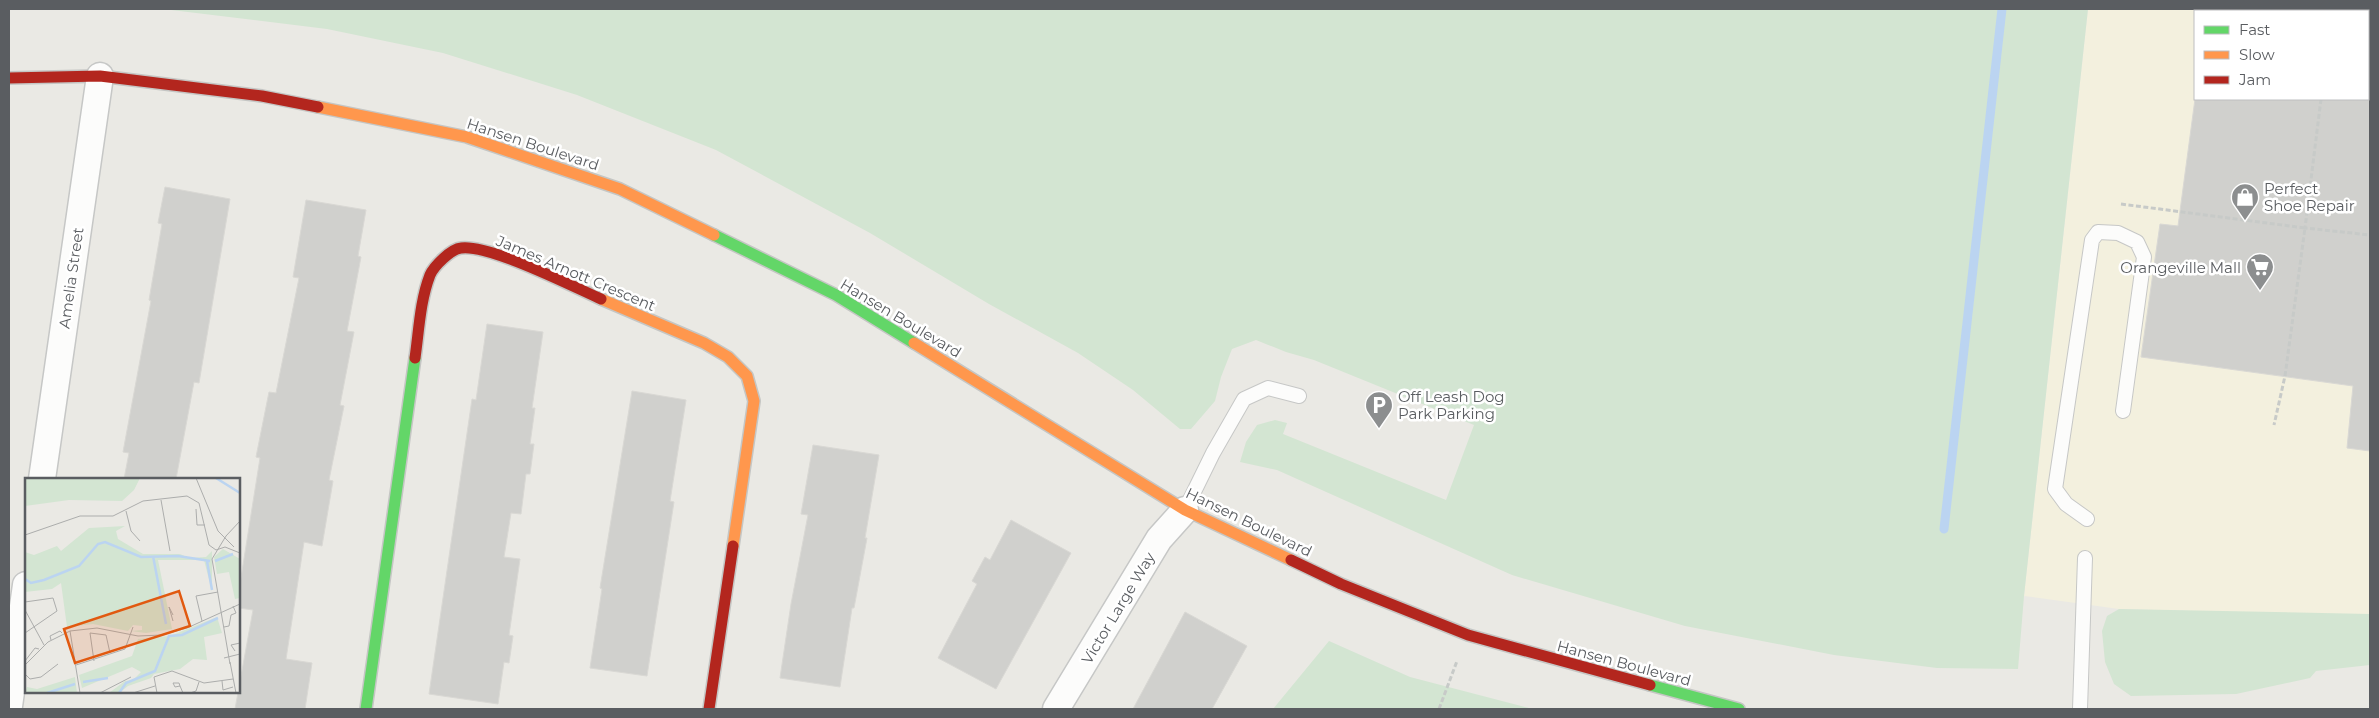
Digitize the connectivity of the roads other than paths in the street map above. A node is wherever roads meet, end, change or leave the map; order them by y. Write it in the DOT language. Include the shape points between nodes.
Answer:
graph roads {
  1 [pos="100,76"];
  2 [pos="9,78"];
  3 [pos="1299,396"];
  4 [pos="2123,411"];
  5 [pos="42,478"];
  6 [pos="1185,510"];
  7 [pos="2087,519"];
  8 [pos="2084,558"];
  9 [pos="25,592"];
  10 [pos="9,706"];
  11 [pos="366,709"];
  12 [pos="709,709"];
  13 [pos="1056,709"];
  14 [pos="1739,709"];
  15 [pos="2080,709"];
  1 -- 2 [label="street, Hansen Boulevard"];
  1 -- 5 [label="street, Amelia Street"];
  1 -- 6 [label="street, Hansen Boulevard" via="262,96 467,137 620,189 836,295"];
  3 -- 6 [label="lane" via="1268,388 1244,399"];
  4 -- 7 [label="lane" via="2144,257 2137,242 2118,233 2098,232 2092,240 2056,489 2066,504"];
  6 -- 13 [label="street, Victor Large Way" via="1159,539"];
  6 -- 14 [label="street, Hansen Boulevard" via="1341,584 1468,635"];
  8 -- 15 [label="lane"];
  9 -- 10 [label="street"];
  11 -- 12 [label="street, James Arnott Crescent" via="423,300 431,273 448,254 461,248 488,252 516,262 704,344 728,357 747,376 754,401"];
}
